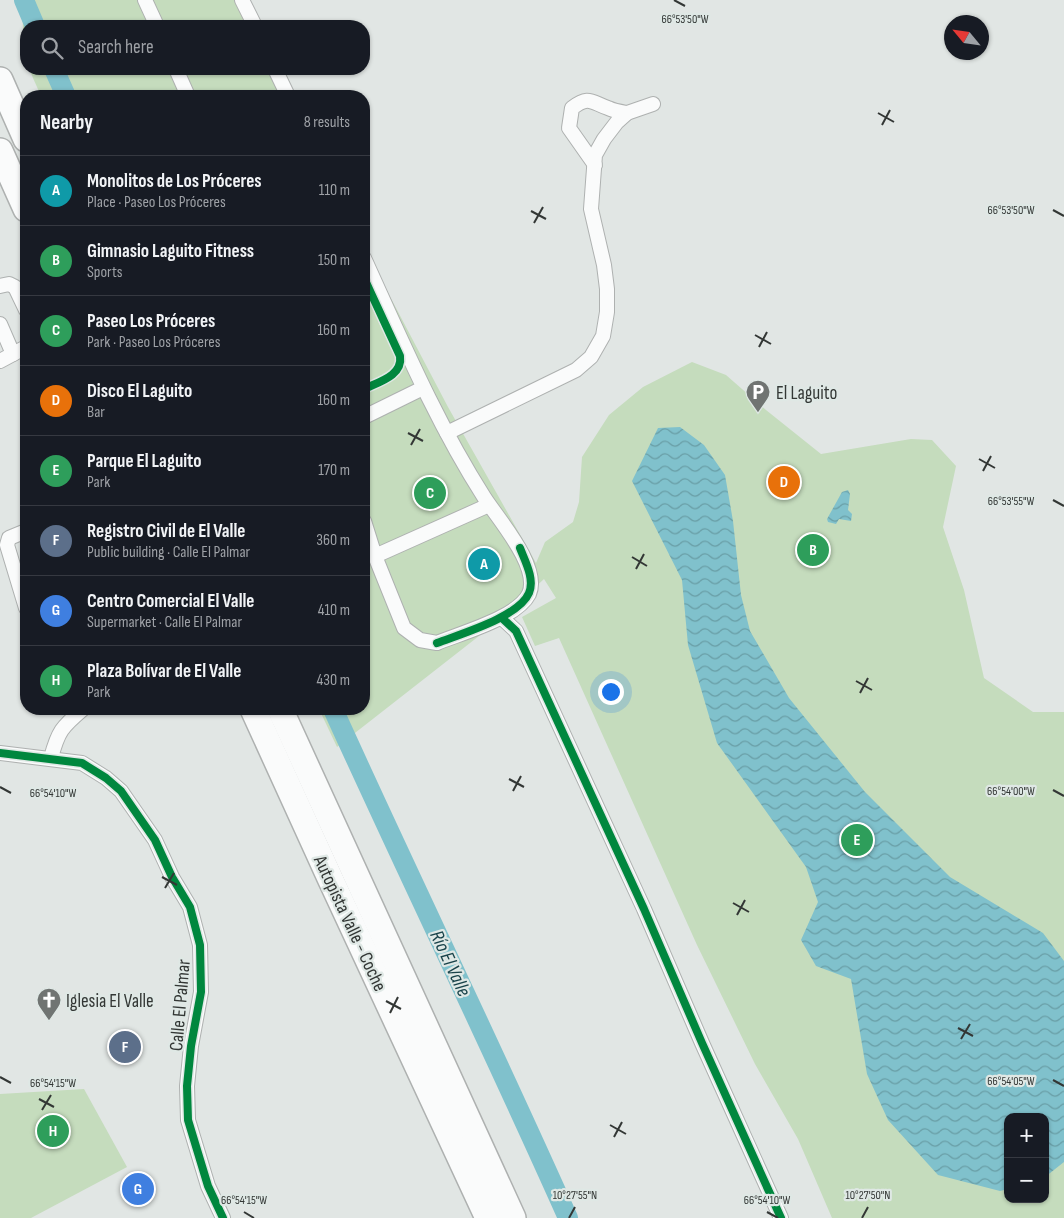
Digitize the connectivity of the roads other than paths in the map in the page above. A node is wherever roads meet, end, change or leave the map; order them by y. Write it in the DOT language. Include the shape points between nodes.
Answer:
graph roads {
  1 [pos="145,0"];
  2 [pos="242,0"];
  3 [pos="154,20"];
  4 [pos="252,20"];
  5 [pos="179,75"];
  6 [pos="278,75"];
  7 [pos="0,80"];
  8 [pos="185,90"];
  9 [pos="285,90"];
  10 [pos="653,104"];
  11 [pos="627,113"];
  12 [pos="20,125"];
  13 [pos="0,151"];
  14 [pos="595,164"];
  15 [pos="20,195"];
  16 [pos="370,271"];
  17 [pos="0,286"];
  18 [pos="20,297"];
  19 [pos="0,324"];
  20 [pos="20,350"];
  21 [pos="13,354"];
  22 [pos="0,361"];
  23 [pos="423,388"];
  24 [pos="370,414"];
  25 [pos="447,433"];
  26 [pos="489,505"];
  27 [pos="20,533"];
  28 [pos="370,540"];
  29 [pos="375,556"];
  30 [pos="20,588"];
  31 [pos="502,618"];
  32 [pos="76,715"];
  33 [pos="256,715"];
  34 [pos="283,715"];
  35 [pos="0,753"];
  36 [pos="51,758"];
  37 [pos="223,1218"];
  38 [pos="488,1218"];
  39 [pos="513,1218"];
  40 [pos="782,1218"];
  1 -- 3 [label="street"];
  2 -- 4 [label="street"];
  5 -- 8 [label="street"];
  6 -- 9 [label="street"];
  7 -- 12 [label="highway"];
  10 -- 11 [label="street"];
  11 -- 14 [label="street" via="604,138 595,155"];
  11 -- 14 [label="street" via="588,100 572,108 569,128"];
  13 -- 15 [label="highway"];
  14 -- 25 [label="street" via="592,209 604,265 607,312 602,336 591,357 576,370"];
  16 -- 23 [label="street"];
  17 -- 18 [label="street" via="9,284 15,287"];
  19 -- 21 [label="street"];
  20 -- 21 [label="street"];
  21 -- 22 [label="street"];
  23 -- 24 [label="street"];
  23 -- 25 [label="street"];
  25 -- 26 [label="street"];
  26 -- 29 [label="street"];
  26 -- 31 [label="street" via="520,548 530,573 529,594"];
  27 -- 30 [label="street" via="9,538 7,545"];
  28 -- 29 [label="street"];
  29 -- 31 [label="street" via="404,628 420,640 437,643"];
  31 -- 40 [label="street" via="516,630"];
  32 -- 36 [label="street" via="57,737"];
  33 -- 38 [label="highway, Autopista Valle - Coche"];
  34 -- 39 [label="highway, Autopista Valle - Coche"];
  35 -- 36 [label="street, Calle El Palmar"];
  36 -- 37 [label="street, Calle El Palmar" via="82,763 121,791 155,840 190,907 200,945 200,992 187,1086 188,1120 208,1186"];
}
